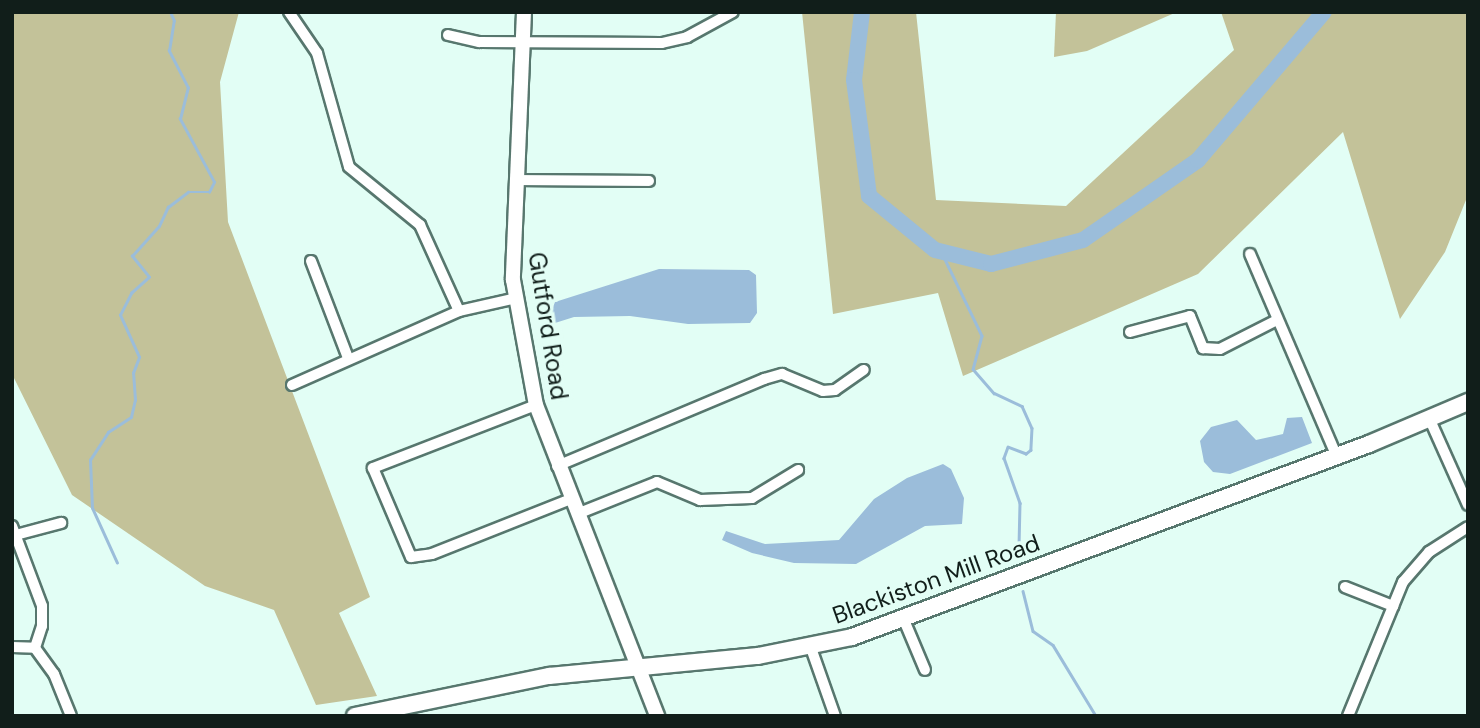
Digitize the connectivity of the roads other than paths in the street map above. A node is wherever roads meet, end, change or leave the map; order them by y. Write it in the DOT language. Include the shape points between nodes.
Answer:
graph roads {
  1 [pos="289,12"];
  2 [pos="524,12"];
  3 [pos="733,12"];
  4 [pos="447,35"];
  5 [pos="522,43"];
  6 [pos="516,180"];
  7 [pos="649,181"];
  8 [pos="1250,254"];
  9 [pos="312,261"];
  10 [pos="516,298"];
  11 [pos="458,311"];
  12 [pos="1275,321"];
  13 [pos="1130,332"];
  14 [pos="348,358"];
  15 [pos="864,370"];
  16 [pos="292,385"];
  17 [pos="1468,402"];
  18 [pos="536,405"];
  19 [pos="1430,420"];
  20 [pos="1336,455"];
  21 [pos="557,466"];
  22 [pos="798,470"];
  23 [pos="571,499"];
  24 [pos="1468,505"];
  25 [pos="577,514"];
  26 [pos="61,523"];
  27 [pos="1468,527"];
  28 [pos="13,532"];
  29 [pos="1345,587"];
  30 [pos="1393,606"];
  31 [pos="904,620"];
  32 [pos="12,647"];
  33 [pos="35,648"];
  34 [pos="811,648"];
  35 [pos="638,666"];
  36 [pos="925,670"];
  37 [pos="72,716"];
  38 [pos="355,716"];
  39 [pos="657,716"];
  40 [pos="835,716"];
  41 [pos="1348,716"];
  1 -- 11 [label="street" via="317,53 349,167 421,225"];
  2 -- 5 [label="street, Gutford Road"];
  3 -- 5 [label="street" via="687,37 662,43"];
  4 -- 5 [label="street"];
  5 -- 6 [label="street, Gutford Road"];
  6 -- 7 [label="street"];
  6 -- 10 [label="street, Gutford Road" via="512,239"];
  8 -- 12 [label="street"];
  9 -- 14 [label="street"];
  10 -- 11 [label="street"];
  10 -- 18 [label="street, Gutford Road"];
  11 -- 14 [label="street"];
  12 -- 13 [label="street" via="1220,349 1203,348 1191,316"];
  12 -- 20 [label="street"];
  14 -- 16 [label="street"];
  15 -- 21 [label="street" via="835,390 823,391 782,374 764,379"];
  17 -- 19 [label="main road, Blackiston Mill Road"];
  18 -- 21 [label="street, Gutford Road"];
  18 -- 23 [label="street" via="373,468 411,557 432,554"];
  19 -- 20 [label="main road, Blackiston Mill Road"];
  19 -- 24 [label="street"];
  20 -- 31 [label="main road, Blackiston Mill Road"];
  21 -- 23 [label="street, Gutford Road"];
  22 -- 25 [label="street" via="752,498 700,500 657,482"];
  23 -- 25 [label="street, Gutford Road"];
  25 -- 35 [label="street, Gutford Road"];
  26 -- 28 [label="street"];
  27 -- 30 [label="street" via="1430,552 1404,582"];
  28 -- 33 [label="street" via="42,606"];
  29 -- 30 [label="street"];
  30 -- 41 [label="street"];
  31 -- 34 [label="main road, Blackiston Mill Road"];
  31 -- 36 [label="street"];
  32 -- 33 [label="street"];
  33 -- 37 [label="street" via="54,674"];
  34 -- 35 [label="main road, Blackiston Mill Road"];
  34 -- 40 [label="street"];
  35 -- 38 [label="main road, Blackiston Mill Road" via="549,676"];
  35 -- 39 [label="street, Gutford Road"];
}
